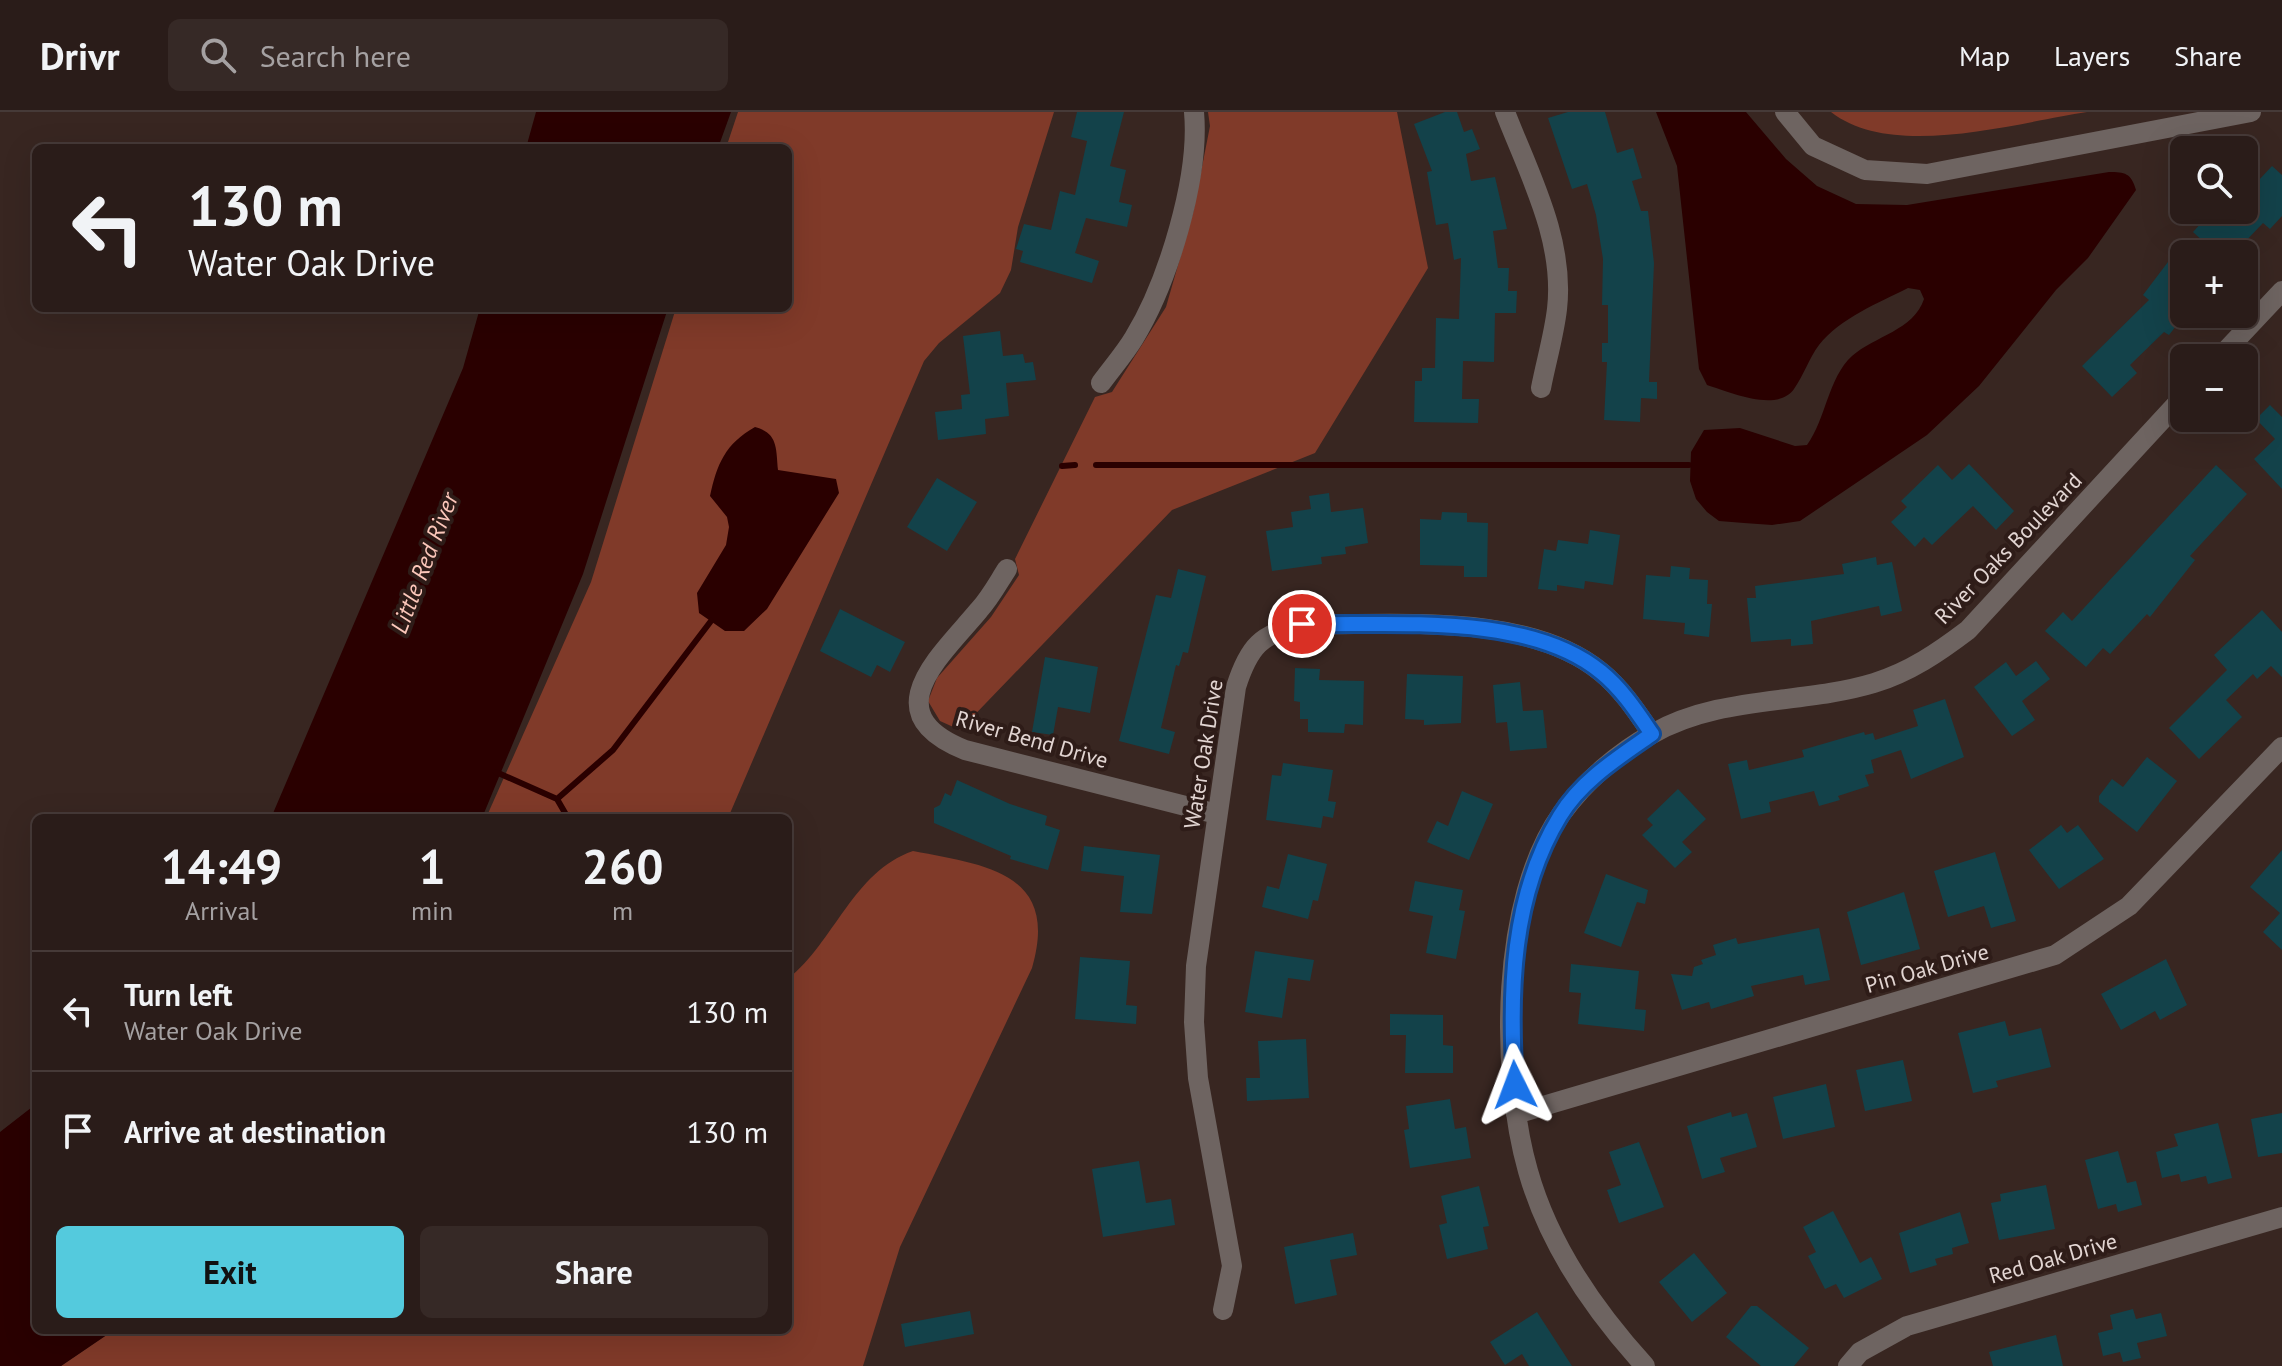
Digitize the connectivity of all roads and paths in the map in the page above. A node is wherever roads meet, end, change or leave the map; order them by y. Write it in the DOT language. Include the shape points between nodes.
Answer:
graph roads {
  1 [pos="1194,112"];
  2 [pos="1505,112"];
  3 [pos="1785,112"];
  4 [pos="2251,112"];
  5 [pos="2282,291"];
  6 [pos="2232,344"];
  7 [pos="1101,383"];
  8 [pos="1541,388"];
  9 [pos="2170,411"];
  10 [pos="1007,569"];
  11 [pos="1652,734"];
  12 [pos="2282,747"];
  13 [pos="1217,814"];
  14 [pos="1516,1114"];
  15 [pos="2282,1217"];
  16 [pos="1223,1310"];
  17 [pos="1645,1366"];
  18 [pos="1848,1366"];
  1 -- 7 [label="street" via="1189,176 1164,268 1134,338"];
  2 -- 8 [label="street" via="1548,222 1557,265 1557,308"];
  3 -- 4 [label="street" via="1813,146 1865,170 1927,174"];
  5 -- 6 [label="street"];
  9 -- 11 [label="street, River Oaks Boulevard" via="1968,630 1939,652 1874,683 1733,705"];
  10 -- 13 [label="street, River Bend Drive" via="919,686 918,703 929,728 944,742 965,750"];
  11 -- 13 [label="street, Water Oak Drive" via="1602,673 1541,639 1493,628 1302,624 1257,643 1244,662"];
  11 -- 14 [label="street, River Oaks Boulevard" via="1601,770 1561,814 1532,873 1517,937 1511,1028"];
  12 -- 14 [label="street, Pin Oak Drive" via="2129,906 2055,955"];
  13 -- 16 [label="street, Water Oak Drive" via="1196,966 1194,1022 1198,1078 1232,1266"];
  14 -- 17 [label="street, River Oaks Boulevard" via="1528,1172 1558,1245 1586,1296"];
  15 -- 18 [label="street, Red Oak Drive" via="1907,1326 1860,1352"];
}
